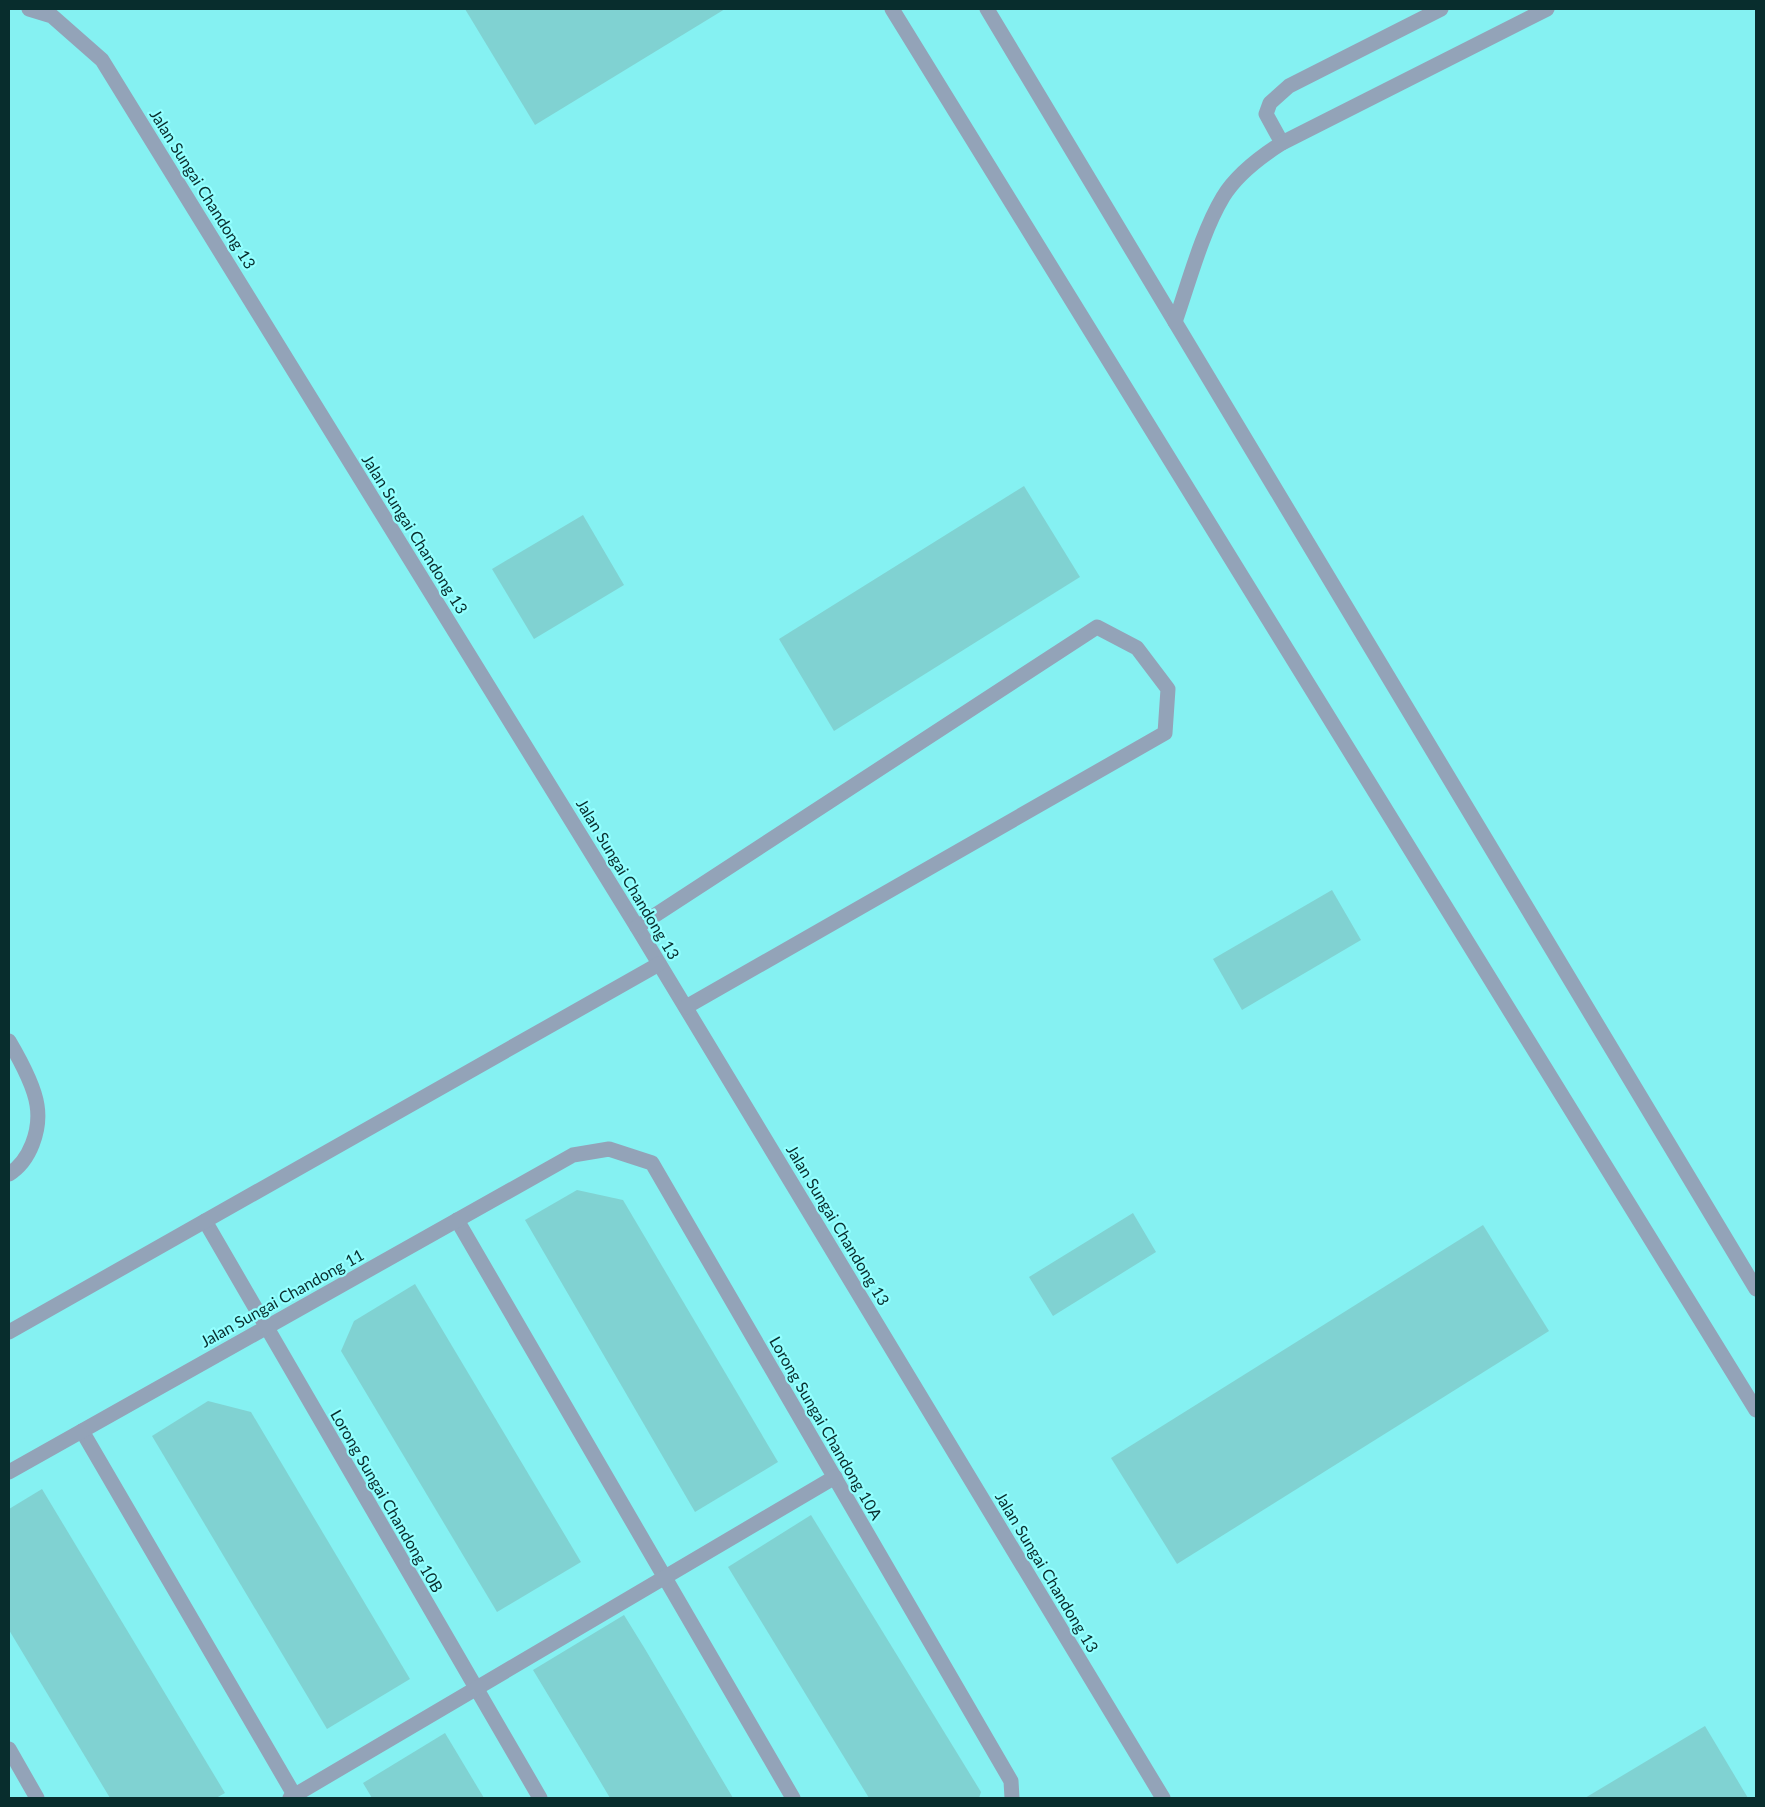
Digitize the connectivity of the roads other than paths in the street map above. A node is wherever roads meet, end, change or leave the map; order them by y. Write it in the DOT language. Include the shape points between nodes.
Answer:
graph roads {
  1 [pos="29,9"];
  2 [pos="892,9"];
  3 [pos="987,9"];
  4 [pos="1441,9"];
  5 [pos="1547,9"];
  6 [pos="1282,143"];
  7 [pos="1175,322"];
  8 [pos="637,927"];
  9 [pos="660,964"];
  10 [pos="686,1007"];
  11 [pos="9,1041"];
  12 [pos="573,1155"];
  13 [pos="9,1174"];
  14 [pos="457,1220"];
  15 [pos="205,1221"];
  16 [pos="1756,1289"];
  17 [pos="266,1327"];
  18 [pos="9,1332"];
  19 [pos="1756,1410"];
  20 [pos="82,1430"];
  21 [pos="9,1472"];
  22 [pos="835,1477"];
  23 [pos="664,1578"];
  24 [pos="476,1688"];
  25 [pos="9,1749"];
  26 [pos="293,1797"];
  27 [pos="37,1798"];
  28 [pos="540,1798"];
  29 [pos="793,1798"];
  30 [pos="1012,1798"];
  31 [pos="1163,1798"];
  1 -- 8 [label="street, Jalan Sungai Chandong 13" via="52,16 102,60"];
  2 -- 19 [label="street"];
  3 -- 7 [label="street"];
  4 -- 6 [label="street" via="1289,86 1270,103 1266,114"];
  5 -- 6 [label="street"];
  6 -- 7 [label="street" via="1254,162 1224,196 1200,249"];
  7 -- 16 [label="street"];
  8 -- 9 [label="street, Jalan Sungai Chandong 13"];
  8 -- 10 [label="street" via="1096,628 1137,648 1168,689 1165,732"];
  9 -- 10 [label="street, Jalan Sungai Chandong 13"];
  9 -- 15 [label="street"];
  10 -- 31 [label="street, Jalan Sungai Chandong 13"];
  11 -- 13 [label="street" via="21,1061 38,1106 35,1142 18,1169"];
  12 -- 14 [label="street, Jalan Sungai Chandong 11"];
  12 -- 22 [label="street, Lorong Sungai Chandong 10A" via="608,1149 652,1163"];
  14 -- 17 [label="street, Jalan Sungai Chandong 11"];
  14 -- 23 [label="street"];
  15 -- 17 [label="street, Lorong Sungai Chandong 10B"];
  15 -- 18 [label="street"];
  17 -- 20 [label="street, Jalan Sungai Chandong 11"];
  17 -- 24 [label="street, Lorong Sungai Chandong 10B"];
  20 -- 21 [label="street, Jalan Sungai Chandong 11"];
  20 -- 26 [label="street"];
  22 -- 23 [label="street"];
  22 -- 30 [label="street, Lorong Sungai Chandong 10A" via="1010,1781"];
  23 -- 24 [label="street"];
  23 -- 29 [label="street"];
  24 -- 26 [label="street"];
  24 -- 28 [label="street, Lorong Sungai Chandong 10B"];
  25 -- 27 [label="street"];
}
